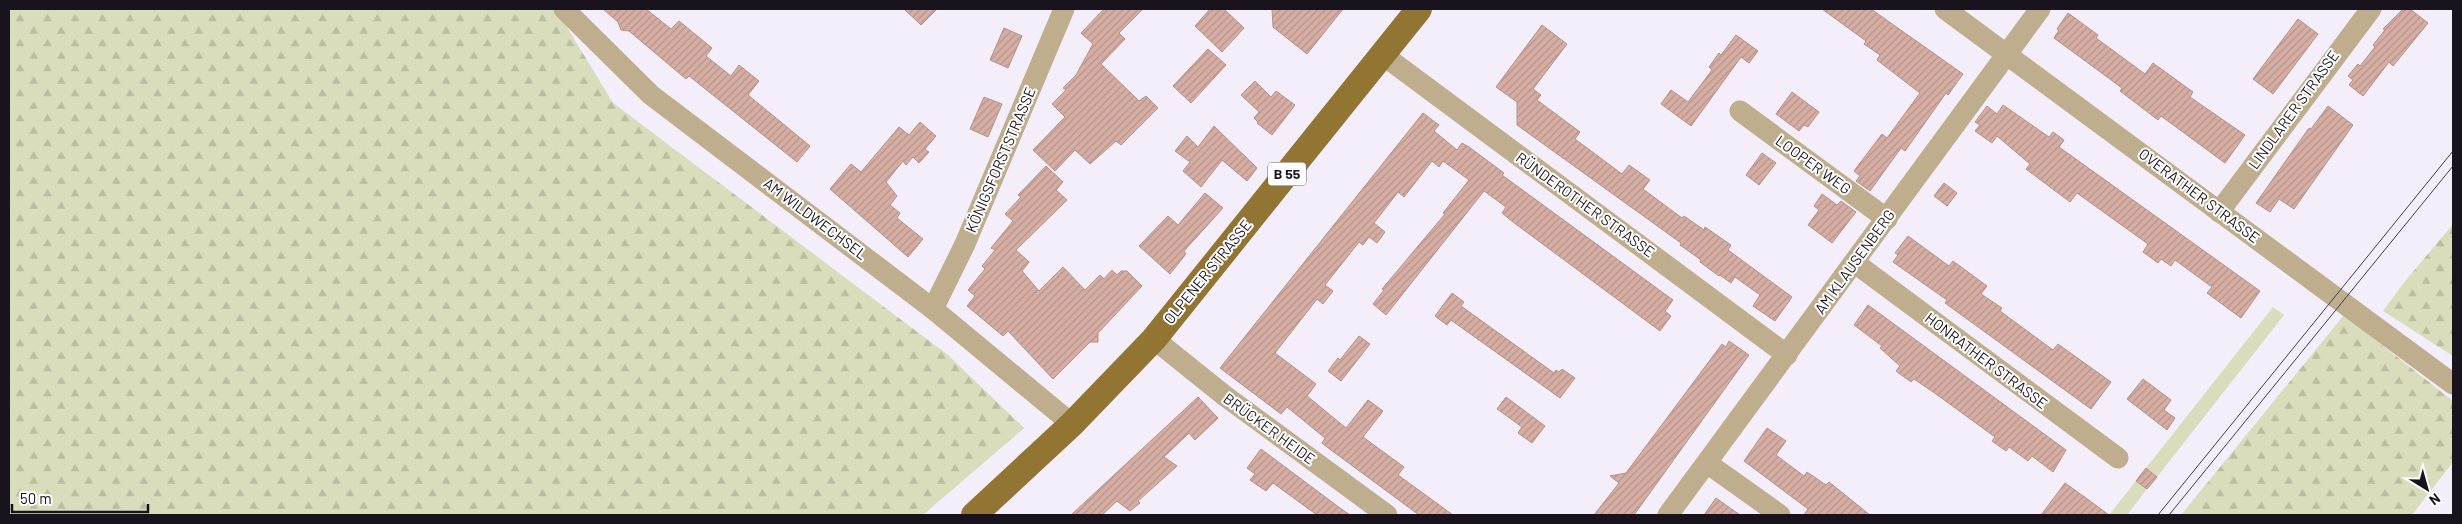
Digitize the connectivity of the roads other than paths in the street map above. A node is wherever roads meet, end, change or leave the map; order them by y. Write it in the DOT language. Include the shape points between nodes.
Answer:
graph roads {
  1 [pos="1064,9"];
  2 [pos="1419,9"];
  3 [pos="1945,9"];
  4 [pos="2040,9"];
  5 [pos="2370,9"];
  6 [pos="571,11"];
  7 [pos="2008,53"];
  8 [pos="1382,55"];
  9 [pos="1740,111"];
  10 [pos="2219,212"];
  11 [pos="1887,219"];
  12 [pos="1855,263"];
  13 [pos="933,309"];
  14 [pos="1154,339"];
  15 [pos="1787,355"];
  16 [pos="2453,384"];
  17 [pos="1072,424"];
  18 [pos="2118,458"];
  19 [pos="1707,463"];
  20 [pos="974,515"];
  21 [pos="1386,515"];
  22 [pos="1668,515"];
  23 [pos="1780,515"];
  1 -- 13 [label="street, KÖNIGSFORSTSTRASSE" via="965,244"];
  2 -- 8 [label="main road, OLPENER STRASSE / B 55"];
  3 -- 7 [label="street, OVERATHER STRASSE"];
  4 -- 7 [label="street, AM KLAUSENBERG"];
  5 -- 10 [label="street, LINDLARER STRASSE"];
  6 -- 13 [label="street, AM WILDWECHSEL" via="651,95"];
  7 -- 10 [label="street, OVERATHER STRASSE"];
  7 -- 11 [label="street, AM KLAUSENBERG"];
  8 -- 14 [label="main road, OLPENER STRASSE / B 55"];
  8 -- 15 [label="street, RÜNDEROTHER STRASSE"];
  9 -- 11 [label="street, LOOPER WEG"];
  10 -- 16 [label="street, OVERATHER STRASSE"];
  11 -- 12 [label="street, AM KLAUSENBERG"];
  12 -- 15 [label="street, AM KLAUSENBERG"];
  12 -- 18 [label="street, HONRATHER STRASSE"];
  13 -- 17 [label="street, AM WILDWECHSEL"];
  14 -- 17 [label="main road, OLPENER STRASSE / B 55"];
  14 -- 21 [label="street, BRÜCKER HEIDE"];
  15 -- 19 [label="street, AM KLAUSENBERG"];
  17 -- 20 [label="main road, OLPENER STRASSE / B 55"];
  19 -- 22 [label="street, AM KLAUSENBERG"];
  19 -- 23 [label="street"];
}
